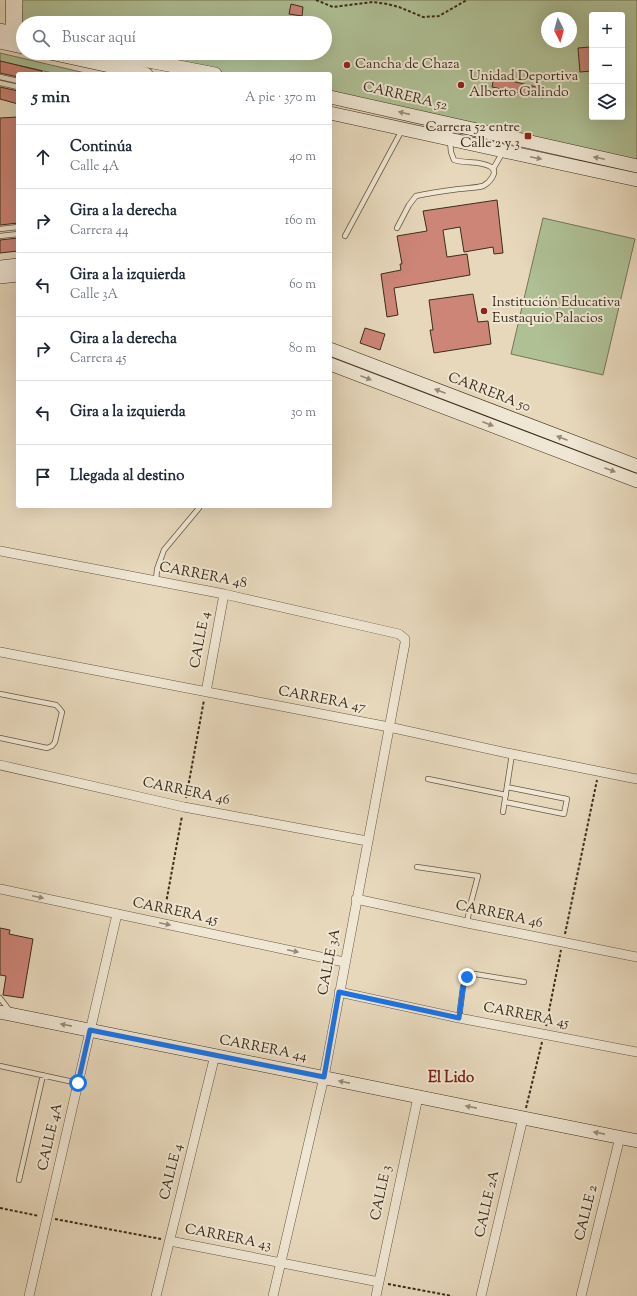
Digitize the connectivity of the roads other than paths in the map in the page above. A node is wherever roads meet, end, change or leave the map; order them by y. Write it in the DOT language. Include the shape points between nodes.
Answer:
graph roads {
  1 [pos="8,0"];
  2 [pos="16,0"];
  3 [pos="12,38"];
  4 [pos="104,61"];
  5 [pos="140,72"];
  6 [pos="193,72"];
  7 [pos="0,77"];
  8 [pos="16,81"];
  9 [pos="0,83"];
  10 [pos="16,87"];
  11 [pos="332,97"];
  12 [pos="332,113"];
  13 [pos="403,129"];
  14 [pos="450,139"];
  15 [pos="502,150"];
  16 [pos="637,166"];
  17 [pos="493,169"];
  18 [pos="637,180"];
  19 [pos="16,227"];
  20 [pos="397,228"];
  21 [pos="0,229"];
  22 [pos="16,234"];
  23 [pos="0,236"];
  24 [pos="345,236"];
  25 [pos="16,265"];
  26 [pos="0,267"];
  27 [pos="16,275"];
  28 [pos="0,277"];
  29 [pos="332,350"];
  30 [pos="332,365"];
  31 [pos="637,466"];
  32 [pos="637,481"];
  33 [pos="199,508"];
  34 [pos="0,551"];
  35 [pos="156,581"];
  36 [pos="224,594"];
  37 [pos="399,634"];
  38 [pos="0,652"];
  39 [pos="206,692"];
  40 [pos="0,694"];
  41 [pos="389,726"];
  42 [pos="0,738"];
  43 [pos="512,754"];
  44 [pos="0,765"];
  45 [pos="428,779"];
  46 [pos="637,779"];
  47 [pos="507,787"];
  48 [pos="506,795"];
  49 [pos="505,802"];
  50 [pos="503,812"];
  51 [pos="367,841"];
  52 [pos="417,867"];
  53 [pos="0,889"];
  54 [pos="356,899"];
  55 [pos="117,914"];
  56 [pos="467,924"];
  57 [pos="637,957"];
  58 [pos="344,962"];
  59 [pos="524,982"];
  60 [pos="339,992"];
  61 [pos="0,998"];
  62 [pos="6,1013"];
  63 [pos="459,1018"];
  64 [pos="90,1030"];
  65 [pos="637,1052"];
  66 [pos="215,1056"];
  67 [pos="0,1066"];
  68 [pos="43,1075"];
  69 [pos="324,1077"];
  70 [pos="78,1083"];
  71 [pos="418,1097"];
  72 [pos="523,1118"];
  73 [pos="620,1137"];
  74 [pos="637,1141"];
  75 [pos="19,1180"];
  76 [pos="170,1241"];
  77 [pos="281,1263"];
  78 [pos="379,1282"];
  79 [pos="29,1296"];
  80 [pos="156,1296"];
  81 [pos="273,1296"];
  82 [pos="376,1296"];
  83 [pos="481,1296"];
  84 [pos="581,1296"];
  1 -- 3 [label="lane"];
  2 -- 3 [label="street"];
  4 -- 5 [label="street"];
  4 -- 6 [label="street"];
  7 -- 8 [label="lane"];
  9 -- 10 [label="lane"];
  16 -- 11 [label="street, CARRERA 52, one-way"];
  12 -- 13 [label="street"];
  13 -- 14 [label="street"];
  13 -- 24 [label="lane"];
  14 -- 15 [label="street"];
  14 -- 17 [label="lane" via="454,160 489,166"];
  15 -- 17 [label="lane"];
  15 -- 18 [label="street, one-way"];
  17 -- 20 [label="lane" via="491,180 483,186 416,196"];
  19 -- 21 [label="lane"];
  22 -- 23 [label="lane"];
  25 -- 26 [label="street"];
  27 -- 28 [label="street"];
  31 -- 29 [label="street, CARRERA 50, one-way"];
  30 -- 32 [label="street, CARRERA 50, one-way"];
  33 -- 35 [label="lane" via="164,550 157,568"];
  34 -- 35 [label="street, CARRERA 48"];
  35 -- 36 [label="street, CARRERA 48"];
  36 -- 37 [label="street, CARRERA 48"];
  36 -- 39 [label="street, CALLE 4"];
  37 -- 41 [label="street, CALLE 3A" via="405,639 405,643"];
  38 -- 39 [label="street, CARRERA 47"];
  39 -- 41 [label="street, CARRERA 47"];
  40 -- 42 [label="lane" via="56,705 62,712 52,746 47,748"];
  41 -- 43 [label="street, CARRERA 47"];
  41 -- 51 [label="street, CALLE 3A"];
  43 -- 46 [label="street, CARRERA 47"];
  43 -- 47 [label="lane"];
  44 -- 51 [label="street, CARRERA 46" via="184,807"];
  45 -- 48 [label="lane"];
  47 -- 48 [label="lane"];
  47 -- 49 [label="lane" via="567,799 564,814"];
  48 -- 49 [label="lane"];
  49 -- 50 [label="lane"];
  51 -- 54 [label="street, CALLE 3A"];
  52 -- 56 [label="lane" via="478,876"];
  53 -- 55 [label="street, CARRERA 45, one-way"];
  54 -- 56 [label="street, CARRERA 46"];
  54 -- 58 [label="street, CALLE 3A"];
  55 -- 58 [label="street, CARRERA 45, one-way"];
  55 -- 64 [label="street, CALLE 4A"];
  56 -- 57 [label="street, CARRERA 46"];
  58 -- 60 [label="street, CALLE 3A"];
  59 -- 63 [label="lane" via="475,974 467,977 463,987"];
  60 -- 63 [label="street, CARRERA 45"];
  60 -- 69 [label="street, CALLE 3A"];
  61 -- 62 [label="lane"];
  64 -- 62 [label="street, CARRERA 44, one-way"];
  63 -- 65 [label="street, CARRERA 45"];
  64 -- 66 [label="street, CARRERA 44"];
  64 -- 70 [label="street, CALLE 4A"];
  66 -- 69 [label="street, CARRERA 44"];
  66 -- 76 [label="street, CALLE 4"];
  67 -- 68 [label="lane"];
  68 -- 70 [label="lane"];
  68 -- 75 [label="lane"];
  71 -- 69 [label="street, CARRERA 44, one-way"];
  69 -- 77 [label="street, CALLE 3A"];
  70 -- 79 [label="street, CALLE 4A"];
  72 -- 71 [label="street, CARRERA 44, one-way"];
  71 -- 78 [label="street, CALLE 3"];
  73 -- 72 [label="street, CARRERA 44, one-way"];
  72 -- 83 [label="street, CALLE 2A"];
  73 -- 74 [label="street, CARRERA 44"];
  73 -- 84 [label="street, CALLE 2"];
  76 -- 77 [label="street, CARRERA 43"];
  76 -- 80 [label="street, CALLE 4"];
  77 -- 78 [label="street, CARRERA 43"];
  77 -- 81 [label="street, CALLE 3A"];
  78 -- 82 [label="street, CALLE 3"];
}
